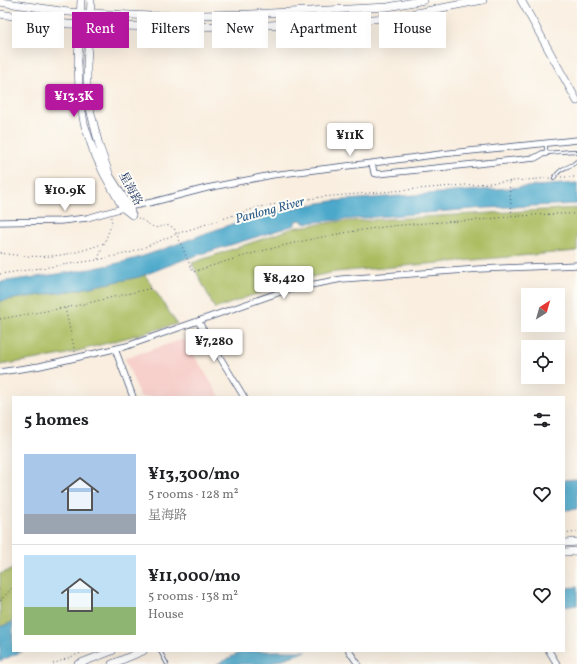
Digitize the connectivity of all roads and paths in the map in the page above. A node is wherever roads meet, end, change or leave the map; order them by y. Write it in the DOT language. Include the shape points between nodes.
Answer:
graph roads {
  1 [pos="81,0"];
  2 [pos="91,0"];
  3 [pos="424,0"];
  4 [pos="483,0"];
  5 [pos="521,0"];
  6 [pos="0,2"];
  7 [pos="72,12"];
  8 [pos="80,12"];
  9 [pos="89,12"];
  10 [pos="0,14"];
  11 [pos="129,15"];
  12 [pos="72,24"];
  13 [pos="129,26"];
  14 [pos="79,48"];
  15 [pos="88,48"];
  16 [pos="577,101"];
  17 [pos="577,140"];
  18 [pos="546,144"];
  19 [pos="546,153"];
  20 [pos="577,153"];
  21 [pos="577,161"];
  22 [pos="372,164"];
  23 [pos="577,177"];
  24 [pos="554,178"];
  25 [pos="509,182"];
  26 [pos="126,207"];
  27 [pos="110,212"];
  28 [pos="577,214"];
  29 [pos="132,215"];
  30 [pos="512,217"];
  31 [pos="0,222"];
  32 [pos="176,234"];
  33 [pos="104,243"];
  34 [pos="0,253"];
  35 [pos="97,260"];
  36 [pos="577,265"];
  37 [pos="1,273"];
  38 [pos="152,288"];
  39 [pos="65,308"];
  40 [pos="0,319"];
  41 [pos="198,321"];
  42 [pos="115,349"];
  43 [pos="77,358"];
  44 [pos="0,372"];
  45 [pos="133,396"];
  46 [pos="243,396"];
  47 [pos="577,532"];
  48 [pos="565,534"];
  49 [pos="577,542"];
  50 [pos="565,543"];
  51 [pos="577,551"];
  52 [pos="565,552"];
  53 [pos="12,588"];
  54 [pos="0,600"];
  55 [pos="83,652"];
  56 [pos="109,652"];
  57 [pos="141,652"];
  58 [pos="161,652"];
  59 [pos="350,652"];
  60 [pos="551,652"];
  61 [pos="53,664"];
  62 [pos="78,664"];
  63 [pos="112,664"];
  64 [pos="167,664"];
  65 [pos="358,664"];
  66 [pos="557,664"];
  1 -- 8 [label="main road, 星海路"];
  2 -- 9 [label="main road, 星海路"];
  3 -- 11 [label="main road" via="388,7 250,14"];
  4 -- 13 [label="main road" via="382,19 251,26"];
  5 -- 16 [label="main road"];
  6 -- 7 [label="main road"];
  10 -- 12 [label="main road"];
  14 -- 26 [label="main road, 星海路" via="79,92 84,123 98,162"];
  15 -- 26 [label="main road, 星海路" via="87,97 103,158"];
  17 -- 18 [label="street"];
  18 -- 19 [label="lane"];
  18 -- 22 [label="street" via="441,154"];
  19 -- 20 [label="lane"];
  19 -- 22 [label="street" via="534,158 378,174 374,173"];
  21 -- 24 [label="lane" via="563,167"];
  22 -- 26 [label="street" via="256,177"];
  23 -- 24 [label="path"];
  24 -- 25 [label="path"];
  25 -- 30 [label="path"];
  25 -- 32 [label="path" via="321,197 259,207"];
  26 -- 27 [label="street"];
  26 -- 29 [label="main road, 星海路"];
  27 -- 31 [label="street" via="61,221"];
  27 -- 33 [label="path" via="112,223"];
  28 -- 30 [label="path"];
  29 -- 32 [label="path" via="152,226 171,226"];
  30 -- 32 [label="path" via="385,226 338,234 295,243 193,272"];
  32 -- 35 [label="path" via="133,252"];
  33 -- 34 [label="path" via="60,256 16,256"];
  33 -- 35 [label="path"];
  35 -- 37 [label="path"];
  36 -- 41 [label="street" via="342,278 289,289"];
  38 -- 39 [label="path"];
  39 -- 40 [label="path"];
  39 -- 43 [label="path"];
  41 -- 42 [label="street"];
  41 -- 46 [label="street"];
  42 -- 43 [label="street"];
  42 -- 45 [label="street"];
  43 -- 44 [label="street"];
  47 -- 48 [label="path"];
  49 -- 50 [label="main road"];
  51 -- 52 [label="main road"];
  53 -- 54 [label="path"];
  55 -- 61 [label="path"];
  56 -- 62 [label="main road"];
  57 -- 63 [label="main road"];
  58 -- 64 [label="lane"];
  59 -- 65 [label="street"];
  60 -- 66 [label="street"];
}
